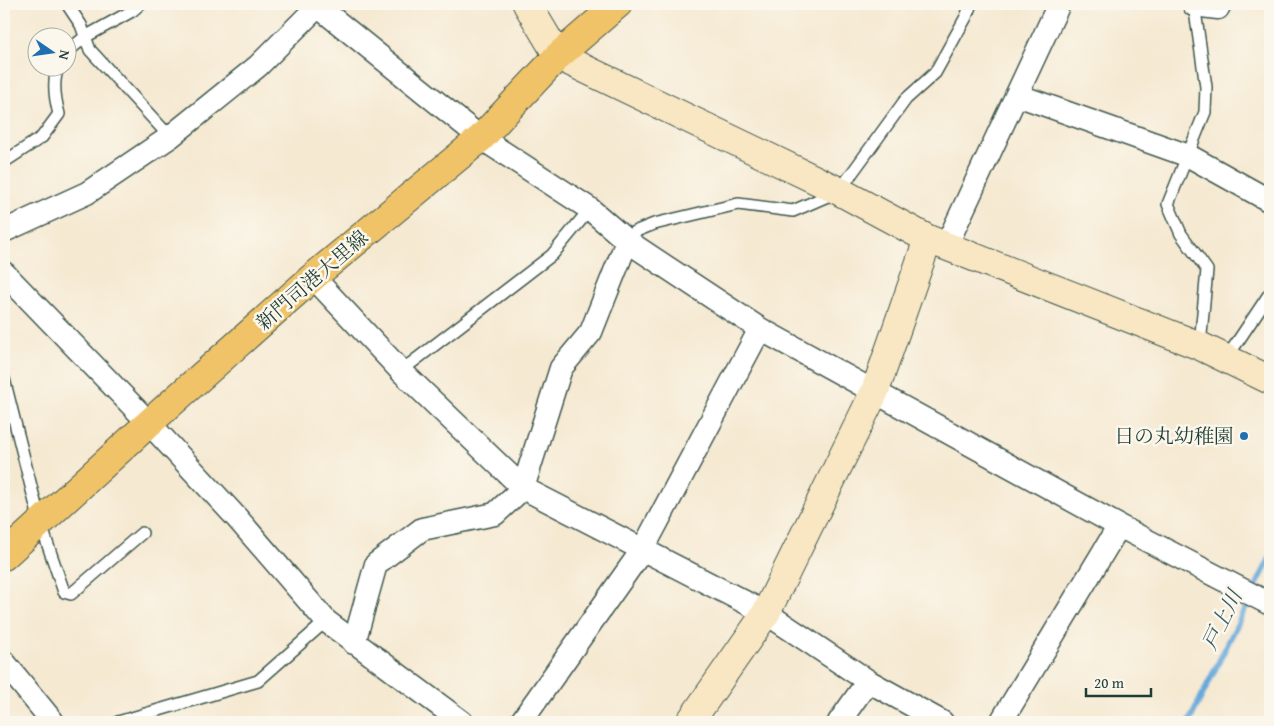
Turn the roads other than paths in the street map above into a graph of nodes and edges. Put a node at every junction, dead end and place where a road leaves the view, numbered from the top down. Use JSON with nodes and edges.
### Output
{"nodes":[{"id":1,"x":67,"y":4,"type":"edge"},
{"id":2,"x":140,"y":4,"type":"edge"},
{"id":3,"x":527,"y":4,"type":"edge"},
{"id":4,"x":618,"y":4,"type":"edge"},
{"id":5,"x":971,"y":4,"type":"edge"},
{"id":6,"x":1059,"y":4,"type":"edge"},
{"id":7,"x":1194,"y":4,"type":"edge"},
{"id":8,"x":1220,"y":4,"type":"edge"},
{"id":9,"x":318,"y":5,"type":"edge"},
{"id":10,"x":85,"y":37,"type":"junction"},
{"id":11,"x":78,"y":42,"type":"edge"},
{"id":12,"x":558,"y":56,"type":"junction"},
{"id":13,"x":55,"y":78,"type":"edge"},
{"id":14,"x":1017,"y":96,"type":"junction"},
{"id":15,"x":170,"y":137,"type":"junction"},
{"id":16,"x":481,"y":138,"type":"junction"},
{"id":17,"x":1189,"y":156,"type":"junction"},
{"id":18,"x":4,"y":162,"type":"edge"},
{"id":19,"x":839,"y":191,"type":"junction"},
{"id":20,"x":1270,"y":202,"type":"edge"},
{"id":21,"x":590,"y":209,"type":"junction"},
{"id":22,"x":4,"y":231,"type":"edge"},
{"id":23,"x":627,"y":241,"type":"junction"},
{"id":24,"x":937,"y":242,"type":"junction"},
{"id":25,"x":4,"y":273,"type":"edge"},
{"id":26,"x":313,"y":277,"type":"junction"},
{"id":27,"x":1270,"y":293,"type":"edge"},
{"id":28,"x":760,"y":329,"type":"junction"},
{"id":29,"x":1200,"y":346,"type":"junction"},
{"id":30,"x":1226,"y":359,"type":"junction"},
{"id":31,"x":401,"y":370,"type":"junction"},
{"id":32,"x":4,"y":379,"type":"edge"},
{"id":33,"x":1270,"y":380,"type":"edge"},
{"id":34,"x":875,"y":391,"type":"junction"},
{"id":35,"x":149,"y":423,"type":"junction"},
{"id":36,"x":523,"y":488,"type":"junction"},
{"id":37,"x":40,"y":522,"type":"junction"},
{"id":38,"x":1119,"y":526,"type":"junction"},
{"id":39,"x":142,"y":533,"type":"dead end"},
{"id":40,"x":643,"y":549,"type":"junction"},
{"id":41,"x":4,"y":556,"type":"edge"},
{"id":42,"x":1270,"y":604,"type":"edge"},
{"id":43,"x":766,"y":613,"type":"junction"},
{"id":44,"x":326,"y":621,"type":"junction"},
{"id":45,"x":354,"y":643,"type":"junction"},
{"id":46,"x":4,"y":662,"type":"edge"},
{"id":47,"x":868,"y":681,"type":"junction"},
{"id":48,"x":53,"y":722,"type":"edge"},
{"id":49,"x":118,"y":722,"type":"edge"},
{"id":50,"x":462,"y":722,"type":"edge"},
{"id":51,"x":521,"y":722,"type":"edge"},
{"id":52,"x":690,"y":722,"type":"edge"},
{"id":53,"x":839,"y":722,"type":"edge"},
{"id":54,"x":942,"y":722,"type":"edge"},
{"id":55,"x":1002,"y":722,"type":"edge"}],
"edges":[{"from":1,"to":10,"type":"lane"},
{"from":2,"to":10,"type":"lane"},
{"from":3,"to":12,"type":"street"},
{"from":4,"to":12,"type":"main road","name":"新門司港大里線"},
{"from":5,"to":19,"type":"lane"},
{"from":6,"to":14,"type":"street"},
{"from":7,"to":8,"type":"street"},
{"from":7,"to":17,"type":"lane"},
{"from":9,"to":15,"type":"street"},
{"from":9,"to":16,"type":"street"},
{"from":10,"to":11,"type":"lane"},
{"from":10,"to":15,"type":"lane"},
{"from":12,"to":16,"type":"main road","name":"新門司港大里線"},
{"from":12,"to":19,"type":"street"},
{"from":13,"to":18,"type":"lane"},
{"from":14,"to":17,"type":"street"},
{"from":14,"to":24,"type":"street"},
{"from":15,"to":22,"type":"street"},
{"from":16,"to":21,"type":"street"},
{"from":16,"to":26,"type":"main road","name":"新門司港大里線"},
{"from":17,"to":20,"type":"street"},
{"from":17,"to":29,"type":"lane"},
{"from":19,"to":23,"type":"lane"},
{"from":19,"to":24,"type":"street"},
{"from":21,"to":23,"type":"street"},
{"from":21,"to":31,"type":"lane"},
{"from":23,"to":28,"type":"street"},
{"from":23,"to":36,"type":"street"},
{"from":24,"to":29,"type":"street"},
{"from":24,"to":34,"type":"street"},
{"from":25,"to":35,"type":"street"},
{"from":26,"to":31,"type":"street"},
{"from":26,"to":35,"type":"main road","name":"新門司港大里線"},
{"from":27,"to":30,"type":"lane"},
{"from":28,"to":34,"type":"street"},
{"from":28,"to":40,"type":"street"},
{"from":29,"to":30,"type":"street"},
{"from":30,"to":33,"type":"street"},
{"from":31,"to":36,"type":"street"},
{"from":32,"to":37,"type":"lane"},
{"from":34,"to":38,"type":"street"},
{"from":34,"to":43,"type":"street"},
{"from":35,"to":37,"type":"main road","name":"新門司港大里線"},
{"from":35,"to":44,"type":"street"},
{"from":36,"to":40,"type":"street"},
{"from":36,"to":45,"type":"street"},
{"from":37,"to":39,"type":"lane"},
{"from":37,"to":41,"type":"main road","name":"新門司港大里線"},
{"from":38,"to":42,"type":"street"},
{"from":38,"to":55,"type":"street"},
{"from":40,"to":43,"type":"street"},
{"from":40,"to":51,"type":"street"},
{"from":43,"to":47,"type":"street"},
{"from":43,"to":52,"type":"street"},
{"from":44,"to":45,"type":"street"},
{"from":44,"to":49,"type":"lane"},
{"from":45,"to":50,"type":"street"},
{"from":46,"to":48,"type":"street"},
{"from":47,"to":53,"type":"street"},
{"from":47,"to":54,"type":"street"}]}
